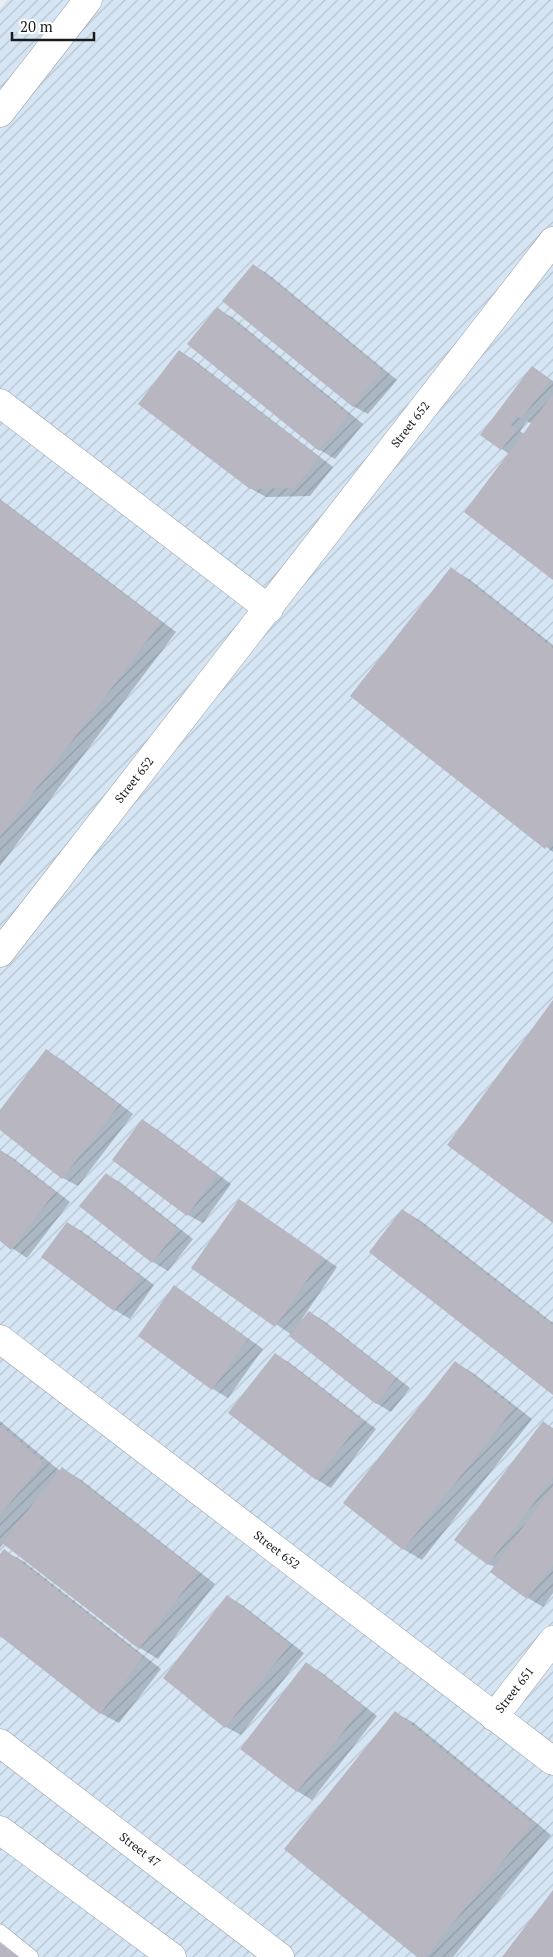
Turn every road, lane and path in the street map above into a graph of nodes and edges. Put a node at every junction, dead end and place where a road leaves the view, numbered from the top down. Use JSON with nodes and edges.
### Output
{"nodes":[{"id":1,"x":88,"y":0,"type":"edge"},
{"id":2,"x":0,"y":113,"type":"edge"},
{"id":3,"x":553,"y":241,"type":"edge"},
{"id":4,"x":0,"y":403,"type":"edge"},
{"id":5,"x":269,"y":609,"type":"junction"},
{"id":6,"x":0,"y":953,"type":"edge"},
{"id":7,"x":0,"y":1339,"type":"edge"},
{"id":8,"x":553,"y":1640,"type":"edge"},
{"id":9,"x":494,"y":1716,"type":"junction"},
{"id":10,"x":0,"y":1743,"type":"edge"},
{"id":11,"x":553,"y":1761,"type":"edge"},
{"id":12,"x":0,"y":1830,"type":"edge"},
{"id":13,"x":133,"y":1928,"type":"junction"},
{"id":14,"x":0,"y":1932,"type":"edge"},
{"id":15,"x":31,"y":1957,"type":"edge"},
{"id":16,"x":146,"y":1957,"type":"edge"},
{"id":17,"x":172,"y":1957,"type":"edge"},
{"id":18,"x":280,"y":1957,"type":"edge"}],
"edges":[{"from":1,"to":2,"type":"street"},
{"from":3,"to":5,"type":"street","name":"Street 652"},
{"from":4,"to":5,"type":"street"},
{"from":5,"to":6,"type":"street","name":"Street 652"},
{"from":7,"to":9,"type":"street","name":"Street 652"},
{"from":8,"to":9,"type":"street","name":"Street 651"},
{"from":9,"to":11,"type":"street","name":"Street 652"},
{"from":10,"to":18,"type":"street","name":"Street 47"},
{"from":12,"to":13,"type":"street"},
{"from":13,"to":16,"type":"street"},
{"from":13,"to":17,"type":"street"},
{"from":14,"to":15,"type":"lane"}]}
